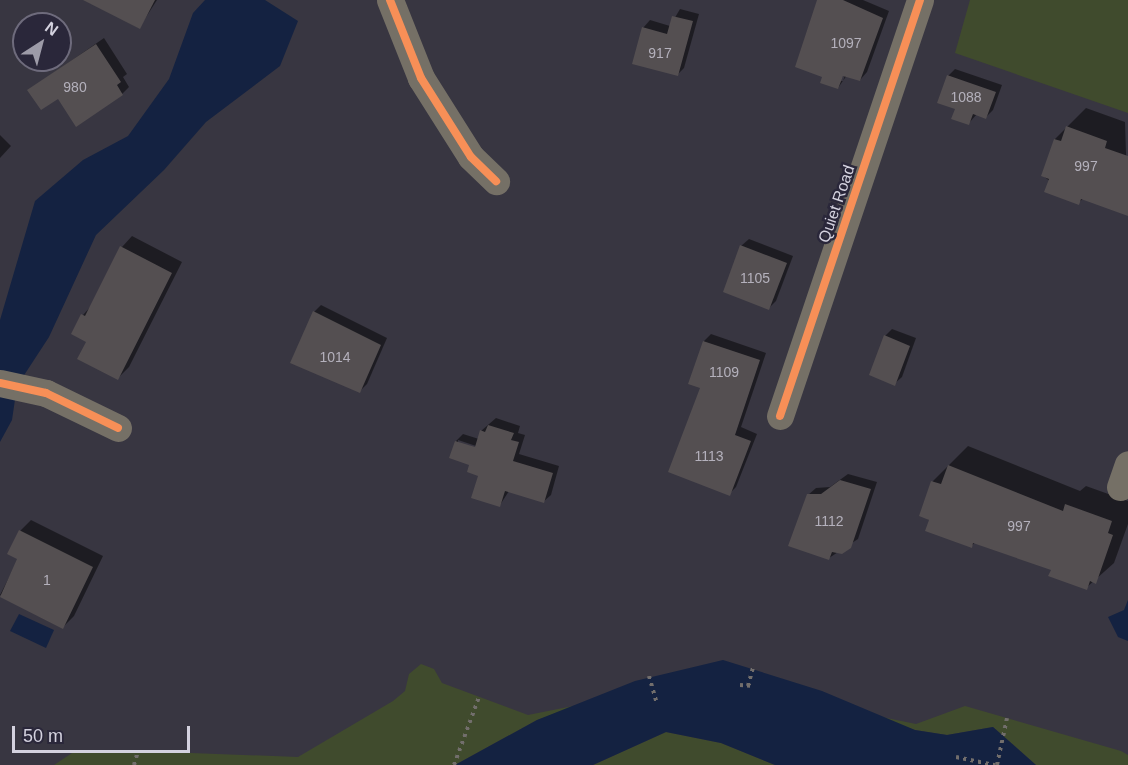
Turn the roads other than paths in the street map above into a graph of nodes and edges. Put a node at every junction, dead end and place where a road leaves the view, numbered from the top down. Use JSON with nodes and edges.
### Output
{"nodes":[{"id":1,"x":390,"y":0,"type":"edge"},
{"id":2,"x":920,"y":0,"type":"edge"},
{"id":3,"x":496,"y":181,"type":"dead end"},
{"id":4,"x":0,"y":383,"type":"edge"},
{"id":5,"x":780,"y":416,"type":"dead end"},
{"id":6,"x":118,"y":428,"type":"dead end"}],
"edges":[{"from":1,"to":3,"type":"street"},
{"from":2,"to":5,"type":"street","name":"Quiet Road"},
{"from":4,"to":6,"type":"street"}]}
